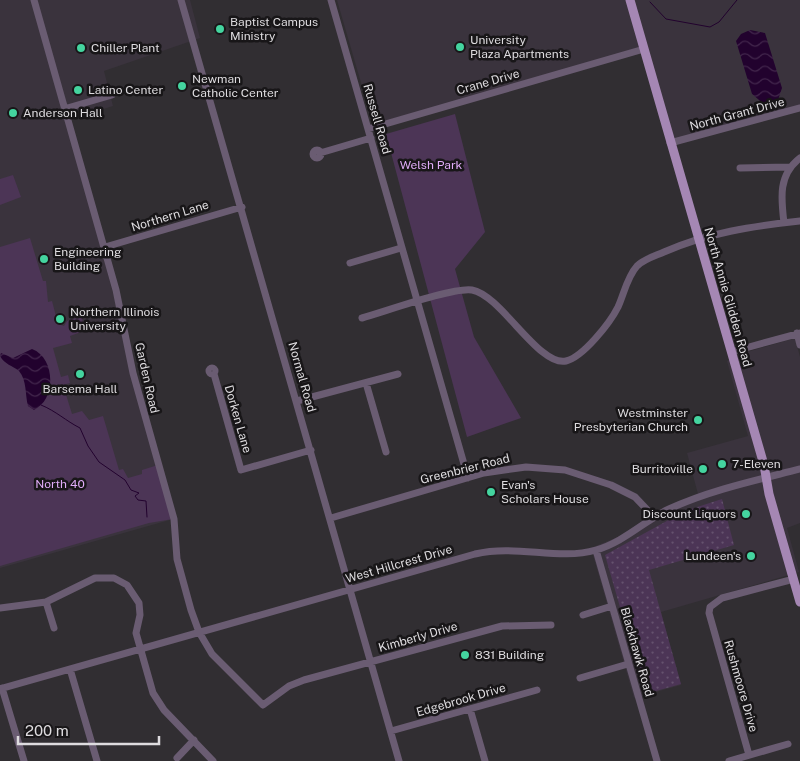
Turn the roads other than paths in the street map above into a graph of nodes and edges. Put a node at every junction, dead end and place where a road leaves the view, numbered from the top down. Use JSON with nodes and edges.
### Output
{"nodes":[{"id":1,"x":34,"y":0,"type":"edge"},
{"id":2,"x":181,"y":0,"type":"edge"},
{"id":3,"x":331,"y":0,"type":"edge"},
{"id":4,"x":630,"y":0,"type":"edge"},
{"id":5,"x":644,"y":49,"type":"junction"},
{"id":6,"x":112,"y":95,"type":"dead end"},
{"id":7,"x":800,"y":108,"type":"edge"},
{"id":8,"x":64,"y":109,"type":"junction"},
{"id":9,"x":368,"y":129,"type":"junction"},
{"id":10,"x":371,"y":138,"type":"junction"},
{"id":11,"x":675,"y":142,"type":"junction"},
{"id":12,"x":320,"y":153,"type":"dead end"},
{"id":13,"x":800,"y":158,"type":"edge"},
{"id":14,"x":790,"y":167,"type":"junction"},
{"id":15,"x":740,"y":168,"type":"dead end"},
{"id":16,"x":242,"y":207,"type":"junction"},
{"id":17,"x":800,"y":221,"type":"edge"},
{"id":18,"x":784,"y":223,"type":"junction"},
{"id":19,"x":698,"y":238,"type":"junction"},
{"id":20,"x":105,"y":247,"type":"junction"},
{"id":21,"x":401,"y":248,"type":"junction"},
{"id":22,"x":350,"y":262,"type":"dead end"},
{"id":23,"x":418,"y":302,"type":"junction"},
{"id":24,"x":362,"y":318,"type":"dead end"},
{"id":25,"x":798,"y":333,"type":"edge"},
{"id":26,"x":800,"y":345,"type":"edge"},
{"id":27,"x":730,"y":352,"type":"junction"},
{"id":28,"x":214,"y":374,"type":"dead end"},
{"id":29,"x":398,"y":374,"type":"dead end"},
{"id":30,"x":366,"y":382,"type":"junction"},
{"id":31,"x":297,"y":401,"type":"junction"},
{"id":32,"x":311,"y":450,"type":"junction"},
{"id":33,"x":386,"y":452,"type":"dead end"},
{"id":34,"x":800,"y":469,"type":"edge"},
{"id":35,"x":468,"y":478,"type":"junction"},
{"id":36,"x":766,"y":478,"type":"junction"},
{"id":37,"x":654,"y":517,"type":"junction"},
{"id":38,"x":330,"y":518,"type":"junction"},
{"id":39,"x":596,"y":550,"type":"junction"},
{"id":40,"x":794,"y":579,"type":"junction"},
{"id":41,"x":350,"y":589,"type":"junction"},
{"id":42,"x":46,"y":602,"type":"junction"},
{"id":43,"x":800,"y":602,"type":"edge"},
{"id":44,"x":612,"y":606,"type":"junction"},
{"id":45,"x":0,"y":608,"type":"edge"},
{"id":46,"x":583,"y":615,"type":"dead end"},
{"id":47,"x":551,"y":625,"type":"dead end"},
{"id":48,"x":54,"y":628,"type":"dead end"},
{"id":49,"x":199,"y":632,"type":"junction"},
{"id":50,"x":140,"y":649,"type":"junction"},
{"id":51,"x":371,"y":662,"type":"junction"},
{"id":52,"x":628,"y":664,"type":"junction"},
{"id":53,"x":70,"y":669,"type":"junction"},
{"id":54,"x":580,"y":678,"type":"dead end"},
{"id":55,"x":293,"y":684,"type":"joint"},
{"id":56,"x":1,"y":688,"type":"edge"},
{"id":57,"x":536,"y":690,"type":"dead end"},
{"id":58,"x":470,"y":709,"type":"junction"},
{"id":59,"x":391,"y":731,"type":"junction"},
{"id":60,"x":194,"y":740,"type":"junction"},
{"id":61,"x":788,"y":744,"type":"dead end"},
{"id":62,"x":749,"y":755,"type":"junction"},
{"id":63,"x":177,"y":758,"type":"dead end"},
{"id":64,"x":24,"y":761,"type":"edge"},
{"id":65,"x":97,"y":761,"type":"edge"},
{"id":66,"x":213,"y":761,"type":"edge"},
{"id":67,"x":400,"y":761,"type":"edge"},
{"id":68,"x":485,"y":761,"type":"edge"},
{"id":69,"x":656,"y":761,"type":"edge"},
{"id":70,"x":729,"y":761,"type":"edge"}],
"edges":[{"from":1,"to":8,"type":"street","name":"Garden Road"},
{"from":2,"to":16,"type":"street","name":"Normal Road"},
{"from":3,"to":9,"type":"street","name":"Russell Road"},
{"from":4,"to":5,"type":"main road","name":"North Annie Glidden Road"},
{"from":5,"to":9,"type":"street","name":"Crane Drive"},
{"from":5,"to":11,"type":"main road","name":"North Annie Glidden Road"},
{"from":6,"to":8,"type":"street"},
{"from":7,"to":11,"type":"street","name":"North Grant Drive"},
{"from":8,"to":20,"type":"street","name":"Garden Road"},
{"from":9,"to":10,"type":"street","name":"Russell Road"},
{"from":10,"to":12,"type":"street"},
{"from":10,"to":21,"type":"street","name":"Russell Road"},
{"from":11,"to":19,"type":"main road","name":"North Annie Glidden Road"},
{"from":13,"to":14,"type":"street"},
{"from":14,"to":15,"type":"street"},
{"from":14,"to":18,"type":"street"},
{"from":16,"to":20,"type":"street","name":"Northern Lane"},
{"from":16,"to":31,"type":"street","name":"Normal Road"},
{"from":17,"to":18,"type":"street"},
{"from":18,"to":19,"type":"street"},
{"from":19,"to":23,"type":"street"},
{"from":19,"to":27,"type":"main road","name":"North Annie Glidden Road"},
{"from":20,"to":49,"type":"street","name":"Garden Road"},
{"from":21,"to":22,"type":"street"},
{"from":21,"to":23,"type":"street","name":"Russell Road"},
{"from":23,"to":24,"type":"street"},
{"from":23,"to":35,"type":"street","name":"Russell Road"},
{"from":25,"to":26,"type":"street"},
{"from":25,"to":27,"type":"street"},
{"from":27,"to":36,"type":"main road","name":"North Annie Glidden Road"},
{"from":28,"to":32,"type":"street","name":"Dorken Lane"},
{"from":29,"to":30,"type":"street"},
{"from":30,"to":31,"type":"street"},
{"from":30,"to":33,"type":"street"},
{"from":31,"to":32,"type":"street","name":"Normal Road"},
{"from":32,"to":38,"type":"street","name":"Normal Road"},
{"from":34,"to":36,"type":"street","name":"West Hillcrest Drive"},
{"from":35,"to":37,"type":"street","name":"Greenbrier Road"},
{"from":35,"to":38,"type":"street","name":"Greenbrier Road"},
{"from":36,"to":37,"type":"street","name":"West Hillcrest Drive"},
{"from":36,"to":40,"type":"main road","name":"North Annie Glidden Road"},
{"from":37,"to":39,"type":"street","name":"West Hillcrest Drive"},
{"from":38,"to":41,"type":"street","name":"Normal Road"},
{"from":39,"to":41,"type":"street","name":"West Hillcrest Drive"},
{"from":39,"to":44,"type":"street","name":"Blackhawk Road"},
{"from":40,"to":43,"type":"main road","name":"North Annie Glidden Road"},
{"from":40,"to":62,"type":"street","name":"Rushmoore Drive"},
{"from":41,"to":49,"type":"street","name":"West Hillcrest Drive"},
{"from":41,"to":51,"type":"street","name":"Normal Road"},
{"from":42,"to":45,"type":"street"},
{"from":42,"to":48,"type":"street"},
{"from":42,"to":50,"type":"street"},
{"from":44,"to":46,"type":"street"},
{"from":44,"to":52,"type":"street","name":"Blackhawk Road"},
{"from":47,"to":51,"type":"street","name":"Kimberly Drive"},
{"from":49,"to":50,"type":"street","name":"West Hillcrest Drive"},
{"from":49,"to":55,"type":"street","name":"Garden Road"},
{"from":50,"to":53,"type":"street","name":"West Hillcrest Drive"},
{"from":50,"to":60,"type":"street"},
{"from":51,"to":55,"type":"street","name":"Kimberly Drive"},
{"from":51,"to":59,"type":"street","name":"Normal Road"},
{"from":52,"to":54,"type":"street"},
{"from":52,"to":69,"type":"street","name":"Blackhawk Road"},
{"from":53,"to":56,"type":"street","name":"West Hillcrest Drive"},
{"from":53,"to":65,"type":"street"},
{"from":56,"to":64,"type":"street"},
{"from":57,"to":58,"type":"street","name":"Edgebrook Drive"},
{"from":58,"to":59,"type":"street","name":"Edgebrook Drive"},
{"from":58,"to":68,"type":"street"},
{"from":59,"to":67,"type":"street","name":"Normal Road"},
{"from":60,"to":63,"type":"street"},
{"from":60,"to":66,"type":"street"},
{"from":61,"to":62,"type":"street"},
{"from":62,"to":70,"type":"street"}]}
